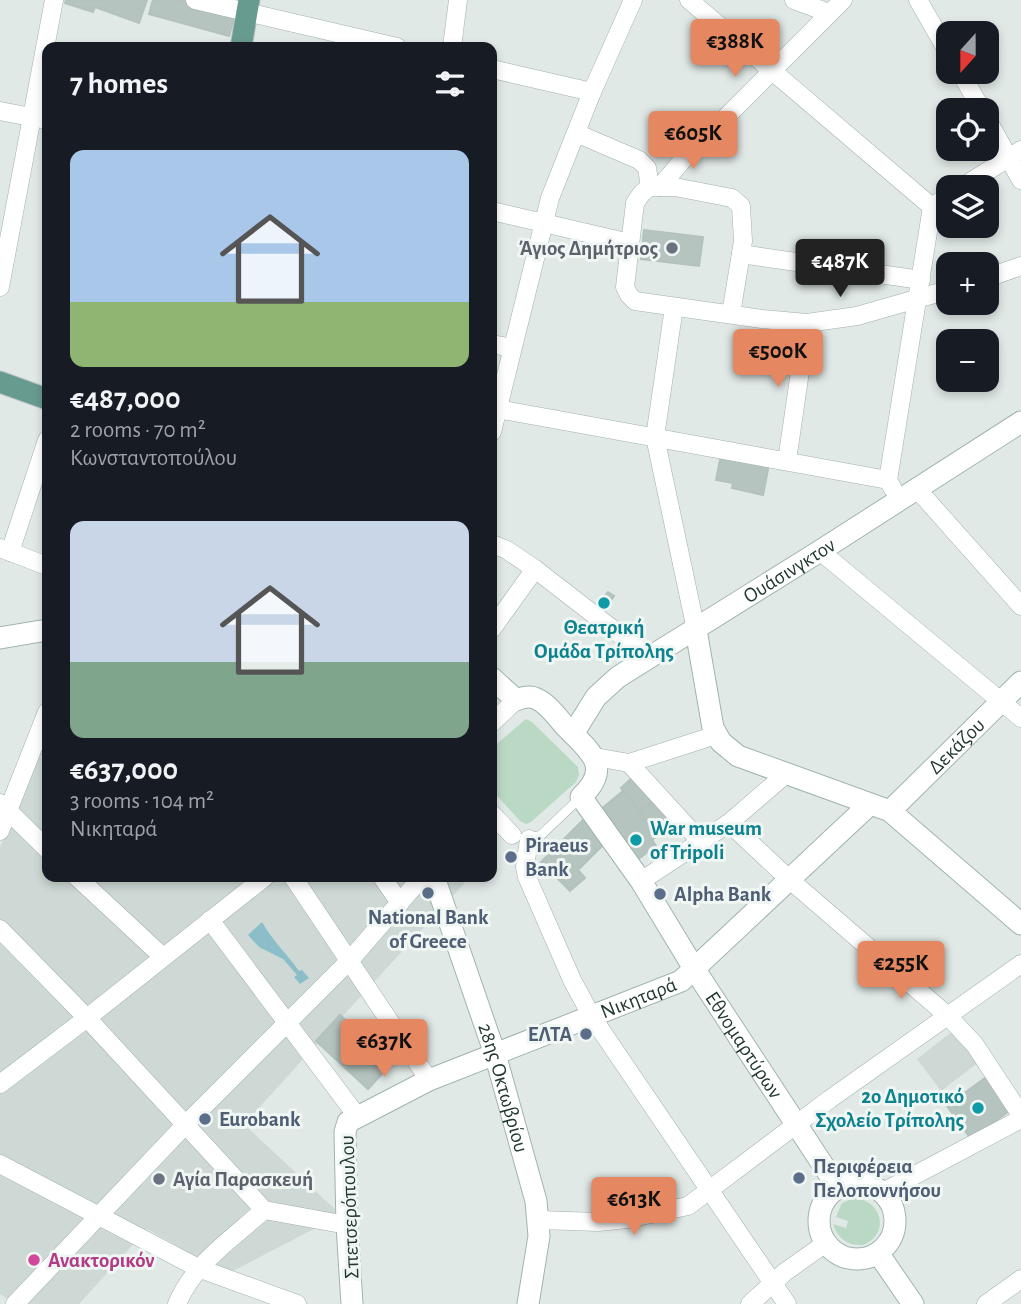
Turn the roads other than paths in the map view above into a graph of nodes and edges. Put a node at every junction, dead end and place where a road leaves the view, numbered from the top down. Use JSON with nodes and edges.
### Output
{"nodes":[{"id":1,"x":54,"y":0,"type":"edge"},
{"id":2,"x":195,"y":0,"type":"edge"},
{"id":3,"x":458,"y":0,"type":"edge"},
{"id":4,"x":633,"y":0,"type":"edge"},
{"id":5,"x":689,"y":0,"type":"edge"},
{"id":6,"x":794,"y":0,"type":"edge"},
{"id":7,"x":843,"y":0,"type":"edge"},
{"id":8,"x":918,"y":0,"type":"edge"},
{"id":9,"x":247,"y":6,"type":"edge"},
{"id":10,"x":829,"y":13,"type":"junction"},
{"id":11,"x":936,"y":31,"type":"edge"},
{"id":12,"x":49,"y":42,"type":"edge"},
{"id":13,"x":242,"y":42,"type":"edge"},
{"id":14,"x":379,"y":42,"type":"edge"},
{"id":15,"x":453,"y":42,"type":"edge"},
{"id":16,"x":497,"y":70,"type":"edge"},
{"id":17,"x":770,"y":71,"type":"junction"},
{"id":18,"x":592,"y":92,"type":"junction"},
{"id":19,"x":42,"y":95,"type":"edge"},
{"id":20,"x":0,"y":111,"type":"edge"},
{"id":21,"x":39,"y":119,"type":"edge"},
{"id":22,"x":576,"y":134,"type":"junction"},
{"id":23,"x":999,"y":134,"type":"edge"},
{"id":24,"x":1015,"y":153,"type":"edge"},
{"id":25,"x":981,"y":175,"type":"edge"},
{"id":26,"x":1021,"y":180,"type":"edge"},
{"id":27,"x":655,"y":187,"type":"junction"},
{"id":28,"x":936,"y":204,"type":"edge"},
{"id":29,"x":932,"y":207,"type":"junction"},
{"id":30,"x":497,"y":212,"type":"edge"},
{"id":31,"x":544,"y":223,"type":"junction"},
{"id":32,"x":630,"y":243,"type":"junction"},
{"id":33,"x":741,"y":254,"type":"junction"},
{"id":34,"x":1021,"y":266,"type":"edge"},
{"id":35,"x":999,"y":274,"type":"edge"},
{"id":36,"x":921,"y":280,"type":"junction"},
{"id":37,"x":0,"y":287,"type":"edge"},
{"id":38,"x":936,"y":294,"type":"edge"},
{"id":39,"x":918,"y":301,"type":"junction"},
{"id":40,"x":674,"y":307,"type":"junction"},
{"id":41,"x":731,"y":314,"type":"junction"},
{"id":42,"x":807,"y":323,"type":"junction"},
{"id":43,"x":497,"y":345,"type":"edge"},
{"id":44,"x":511,"y":348,"type":"junction"},
{"id":45,"x":0,"y":382,"type":"edge"},
{"id":46,"x":42,"y":397,"type":"edge"},
{"id":47,"x":497,"y":400,"type":"edge"},
{"id":48,"x":497,"y":408,"type":"edge"},
{"id":49,"x":1021,"y":422,"type":"edge"},
{"id":50,"x":655,"y":437,"type":"junction"},
{"id":51,"x":42,"y":453,"type":"edge"},
{"id":52,"x":787,"y":461,"type":"junction"},
{"id":53,"x":888,"y":480,"type":"junction"},
{"id":54,"x":908,"y":495,"type":"junction"},
{"id":55,"x":497,"y":546,"type":"edge"},
{"id":56,"x":5,"y":550,"type":"edge"},
{"id":57,"x":820,"y":551,"type":"junction"},
{"id":58,"x":42,"y":564,"type":"edge"},
{"id":59,"x":535,"y":569,"type":"junction"},
{"id":60,"x":1021,"y":607,"type":"edge"},
{"id":61,"x":497,"y":622,"type":"edge"},
{"id":62,"x":695,"y":630,"type":"junction"},
{"id":63,"x":42,"y":631,"type":"edge"},
{"id":64,"x":0,"y":638,"type":"edge"},
{"id":65,"x":650,"y":658,"type":"junction"},
{"id":66,"x":1021,"y":682,"type":"edge"},
{"id":67,"x":497,"y":683,"type":"edge"},
{"id":68,"x":516,"y":700,"type":"junction"},
{"id":69,"x":1001,"y":702,"type":"junction"},
{"id":70,"x":497,"y":718,"type":"edge"},
{"id":71,"x":1021,"y":718,"type":"edge"},
{"id":72,"x":42,"y":723,"type":"edge"},
{"id":73,"x":573,"y":734,"type":"junction"},
{"id":74,"x":716,"y":736,"type":"junction"},
{"id":75,"x":595,"y":757,"type":"junction"},
{"id":76,"x":629,"y":763,"type":"junction"},
{"id":77,"x":786,"y":774,"type":"junction"},
{"id":78,"x":581,"y":797,"type":"junction"},
{"id":79,"x":4,"y":807,"type":"edge"},
{"id":80,"x":880,"y":807,"type":"junction"},
{"id":81,"x":497,"y":818,"type":"edge"},
{"id":82,"x":729,"y":823,"type":"junction"},
{"id":83,"x":0,"y":831,"type":"edge"},
{"id":84,"x":520,"y":837,"type":"junction"},
{"id":85,"x":702,"y":843,"type":"junction"},
{"id":86,"x":42,"y":844,"type":"edge"},
{"id":87,"x":790,"y":880,"type":"junction"},
{"id":88,"x":641,"y":881,"type":"junction"},
{"id":89,"x":82,"y":882,"type":"edge"},
{"id":90,"x":296,"y":882,"type":"edge"},
{"id":91,"x":385,"y":882,"type":"edge"},
{"id":92,"x":418,"y":882,"type":"edge"},
{"id":93,"x":436,"y":882,"type":"edge"},
{"id":94,"x":242,"y":884,"type":"edge"},
{"id":95,"x":400,"y":904,"type":"junction"},
{"id":96,"x":210,"y":920,"type":"junction"},
{"id":97,"x":1021,"y":924,"type":"edge"},
{"id":98,"x":0,"y":929,"type":"edge"},
{"id":99,"x":163,"y":957,"type":"junction"},
{"id":100,"x":350,"y":960,"type":"junction"},
{"id":101,"x":1021,"y":964,"type":"edge"},
{"id":102,"x":695,"y":970,"type":"junction"},
{"id":103,"x":948,"y":1016,"type":"junction"},
{"id":104,"x":592,"y":1017,"type":"junction"},
{"id":105,"x":87,"y":1018,"type":"junction"},
{"id":106,"x":289,"y":1024,"type":"junction"},
{"id":107,"x":495,"y":1054,"type":"junction"},
{"id":108,"x":429,"y":1080,"type":"junction"},
{"id":109,"x":0,"y":1084,"type":"edge"},
{"id":110,"x":357,"y":1116,"type":"junction"},
{"id":111,"x":1021,"y":1117,"type":"edge"},
{"id":112,"x":186,"y":1124,"type":"junction"},
{"id":113,"x":796,"y":1126,"type":"junction"},
{"id":114,"x":0,"y":1164,"type":"edge"},
{"id":115,"x":710,"y":1188,"type":"junction"},
{"id":116,"x":838,"y":1188,"type":"junction"},
{"id":117,"x":883,"y":1192,"type":"junction"},
{"id":118,"x":264,"y":1210,"type":"junction"},
{"id":119,"x":98,"y":1216,"type":"junction"},
{"id":120,"x":539,"y":1220,"type":"junction"},
{"id":121,"x":347,"y":1225,"type":"junction"},
{"id":122,"x":826,"y":1243,"type":"junction"},
{"id":123,"x":878,"y":1253,"type":"junction"},
{"id":124,"x":198,"y":1268,"type":"junction"},
{"id":125,"x":1021,"y":1279,"type":"edge"},
{"id":126,"x":772,"y":1283,"type":"junction"},
{"id":127,"x":275,"y":1301,"type":"edge"},
{"id":128,"x":15,"y":1304,"type":"edge"},
{"id":129,"x":177,"y":1304,"type":"edge"},
{"id":130,"x":297,"y":1304,"type":"edge"},
{"id":131,"x":352,"y":1304,"type":"edge"},
{"id":132,"x":528,"y":1304,"type":"edge"},
{"id":133,"x":750,"y":1304,"type":"edge"},
{"id":134,"x":787,"y":1304,"type":"edge"},
{"id":135,"x":914,"y":1304,"type":"edge"},
{"id":136,"x":986,"y":1304,"type":"edge"}],
"edges":[{"from":1,"to":12,"type":"street"},
{"from":2,"to":9,"type":"street"},
{"from":3,"to":15,"type":"street"},
{"from":4,"to":18,"type":"street"},
{"from":5,"to":17,"type":"street"},
{"from":6,"to":10,"type":"street"},
{"from":7,"to":10,"type":"street"},
{"from":8,"to":11,"type":"street"},
{"from":9,"to":13,"type":"main road"},
{"from":9,"to":14,"type":"street"},
{"from":10,"to":17,"type":"street"},
{"from":16,"to":18,"type":"street"},
{"from":17,"to":27,"type":"street"},
{"from":17,"to":29,"type":"street"},
{"from":18,"to":22,"type":"street"},
{"from":19,"to":21,"type":"street"},
{"from":20,"to":21,"type":"street"},
{"from":21,"to":37,"type":"street"},
{"from":22,"to":27,"type":"street"},
{"from":22,"to":31,"type":"street"},
{"from":23,"to":24,"type":"street"},
{"from":24,"to":25,"type":"street"},
{"from":24,"to":26,"type":"street"},
{"from":27,"to":32,"type":"street"},
{"from":27,"to":33,"type":"street"},
{"from":28,"to":29,"type":"street"},
{"from":29,"to":36,"type":"street"},
{"from":30,"to":31,"type":"street"},
{"from":31,"to":32,"type":"street"},
{"from":31,"to":44,"type":"street"},
{"from":32,"to":40,"type":"street"},
{"from":33,"to":36,"type":"street"},
{"from":33,"to":41,"type":"street"},
{"from":34,"to":35,"type":"street"},
{"from":36,"to":39,"type":"street"},
{"from":38,"to":39,"type":"street"},
{"from":39,"to":42,"type":"street"},
{"from":39,"to":53,"type":"street"},
{"from":40,"to":41,"type":"street"},
{"from":40,"to":50,"type":"street"},
{"from":41,"to":42,"type":"street"},
{"from":42,"to":52,"type":"street"},
{"from":43,"to":44,"type":"street"},
{"from":44,"to":47,"type":"street"},
{"from":45,"to":46,"type":"main road"},
{"from":48,"to":50,"type":"street"},
{"from":49,"to":54,"type":"main road","name":"Ουάσινγκτον"},
{"from":50,"to":52,"type":"street"},
{"from":50,"to":62,"type":"street"},
{"from":51,"to":56,"type":"street"},
{"from":52,"to":53,"type":"street"},
{"from":53,"to":54,"type":"street"},
{"from":54,"to":57,"type":"main road","name":"Ουάσινγκτον"},
{"from":54,"to":60,"type":"street"},
{"from":55,"to":59,"type":"street"},
{"from":56,"to":58,"type":"street"},
{"from":57,"to":62,"type":"main road","name":"Ουάσινγκτον"},
{"from":57,"to":69,"type":"street"},
{"from":59,"to":61,"type":"street"},
{"from":59,"to":65,"type":"street"},
{"from":62,"to":65,"type":"main road","name":"Ουάσινγκτον"},
{"from":62,"to":74,"type":"main road"},
{"from":63,"to":64,"type":"main road"},
{"from":65,"to":73,"type":"main road","name":"Ουάσινγκτον"},
{"from":66,"to":69,"type":"main road","name":"Δεκάζου"},
{"from":67,"to":68,"type":"main road"},
{"from":68,"to":70,"type":"street"},
{"from":68,"to":73,"type":"main road"},
{"from":69,"to":71,"type":"street"},
{"from":69,"to":80,"type":"main road","name":"Δεκάζου"},
{"from":72,"to":79,"type":"street"},
{"from":73,"to":75,"type":"main road"},
{"from":74,"to":76,"type":"street"},
{"from":74,"to":77,"type":"main road"},
{"from":75,"to":76,"type":"street"},
{"from":75,"to":78,"type":"main road"},
{"from":76,"to":85,"type":"street"},
{"from":77,"to":80,"type":"main road"},
{"from":77,"to":82,"type":"street"},
{"from":78,"to":84,"type":"lane"},
{"from":78,"to":88,"type":"main road","name":"Εθνομαρτύρων"},
{"from":79,"to":83,"type":"street"},
{"from":79,"to":86,"type":"street"},
{"from":80,"to":87,"type":"main road","name":"Νικηταρά"},
{"from":80,"to":97,"type":"main road"},
{"from":81,"to":84,"type":"street"},
{"from":82,"to":85,"type":"street"},
{"from":82,"to":87,"type":"street"},
{"from":84,"to":104,"type":"street"},
{"from":85,"to":88,"type":"street"},
{"from":87,"to":102,"type":"main road","name":"Νικηταρά"},
{"from":87,"to":103,"type":"street"},
{"from":88,"to":102,"type":"main road","name":"Εθνομαρτύρων"},
{"from":89,"to":99,"type":"street"},
{"from":90,"to":100,"type":"street"},
{"from":91,"to":95,"type":"street"},
{"from":92,"to":95,"type":"street"},
{"from":93,"to":107,"type":"main road","name":"28ης Οκτωβρίου"},
{"from":94,"to":96,"type":"street"},
{"from":95,"to":100,"type":"street"},
{"from":96,"to":99,"type":"street"},
{"from":96,"to":106,"type":"street"},
{"from":98,"to":105,"type":"street"},
{"from":99,"to":105,"type":"street"},
{"from":100,"to":106,"type":"street"},
{"from":100,"to":108,"type":"street"},
{"from":101,"to":103,"type":"street"},
{"from":102,"to":104,"type":"main road","name":"Νικηταρά"},
{"from":102,"to":113,"type":"main road","name":"Εθνομαρτύρων"},
{"from":103,"to":111,"type":"street"},
{"from":103,"to":113,"type":"street"},
{"from":104,"to":107,"type":"main road","name":"Νικηταρά"},
{"from":104,"to":115,"type":"street"},
{"from":105,"to":109,"type":"street"},
{"from":105,"to":112,"type":"street"},
{"from":106,"to":110,"type":"street"},
{"from":106,"to":112,"type":"street"},
{"from":107,"to":108,"type":"main road","name":"Νικηταρά"},
{"from":107,"to":120,"type":"main road","name":"28ης Οκτωβρίου"},
{"from":108,"to":110,"type":"main road","name":"Νικηταρά"},
{"from":110,"to":121,"type":"main road","name":"Σπετσερόπουλου"},
{"from":111,"to":117,"type":"street"},
{"from":112,"to":118,"type":"street"},
{"from":112,"to":119,"type":"street"},
{"from":113,"to":115,"type":"street"},
{"from":113,"to":116,"type":"main road","name":"Εθνομαρτύρων"},
{"from":114,"to":119,"type":"street"},
{"from":115,"to":120,"type":"street"},
{"from":115,"to":126,"type":"street"},
{"from":116,"to":117,"type":"main road"},
{"from":116,"to":122,"type":"main road"},
{"from":117,"to":123,"type":"main road"},
{"from":118,"to":121,"type":"street"},
{"from":118,"to":124,"type":"street"},
{"from":119,"to":124,"type":"street"},
{"from":119,"to":128,"type":"street"},
{"from":120,"to":132,"type":"main road","name":"28ης Οκτωβρίου"},
{"from":121,"to":131,"type":"main road","name":"Σπετσερόπουλου"},
{"from":122,"to":123,"type":"main road"},
{"from":122,"to":126,"type":"street"},
{"from":123,"to":135,"type":"main road"},
{"from":124,"to":127,"type":"street"},
{"from":124,"to":129,"type":"street"},
{"from":125,"to":136,"type":"street"},
{"from":126,"to":133,"type":"street"},
{"from":126,"to":134,"type":"street"},
{"from":127,"to":130,"type":"street"}]}
